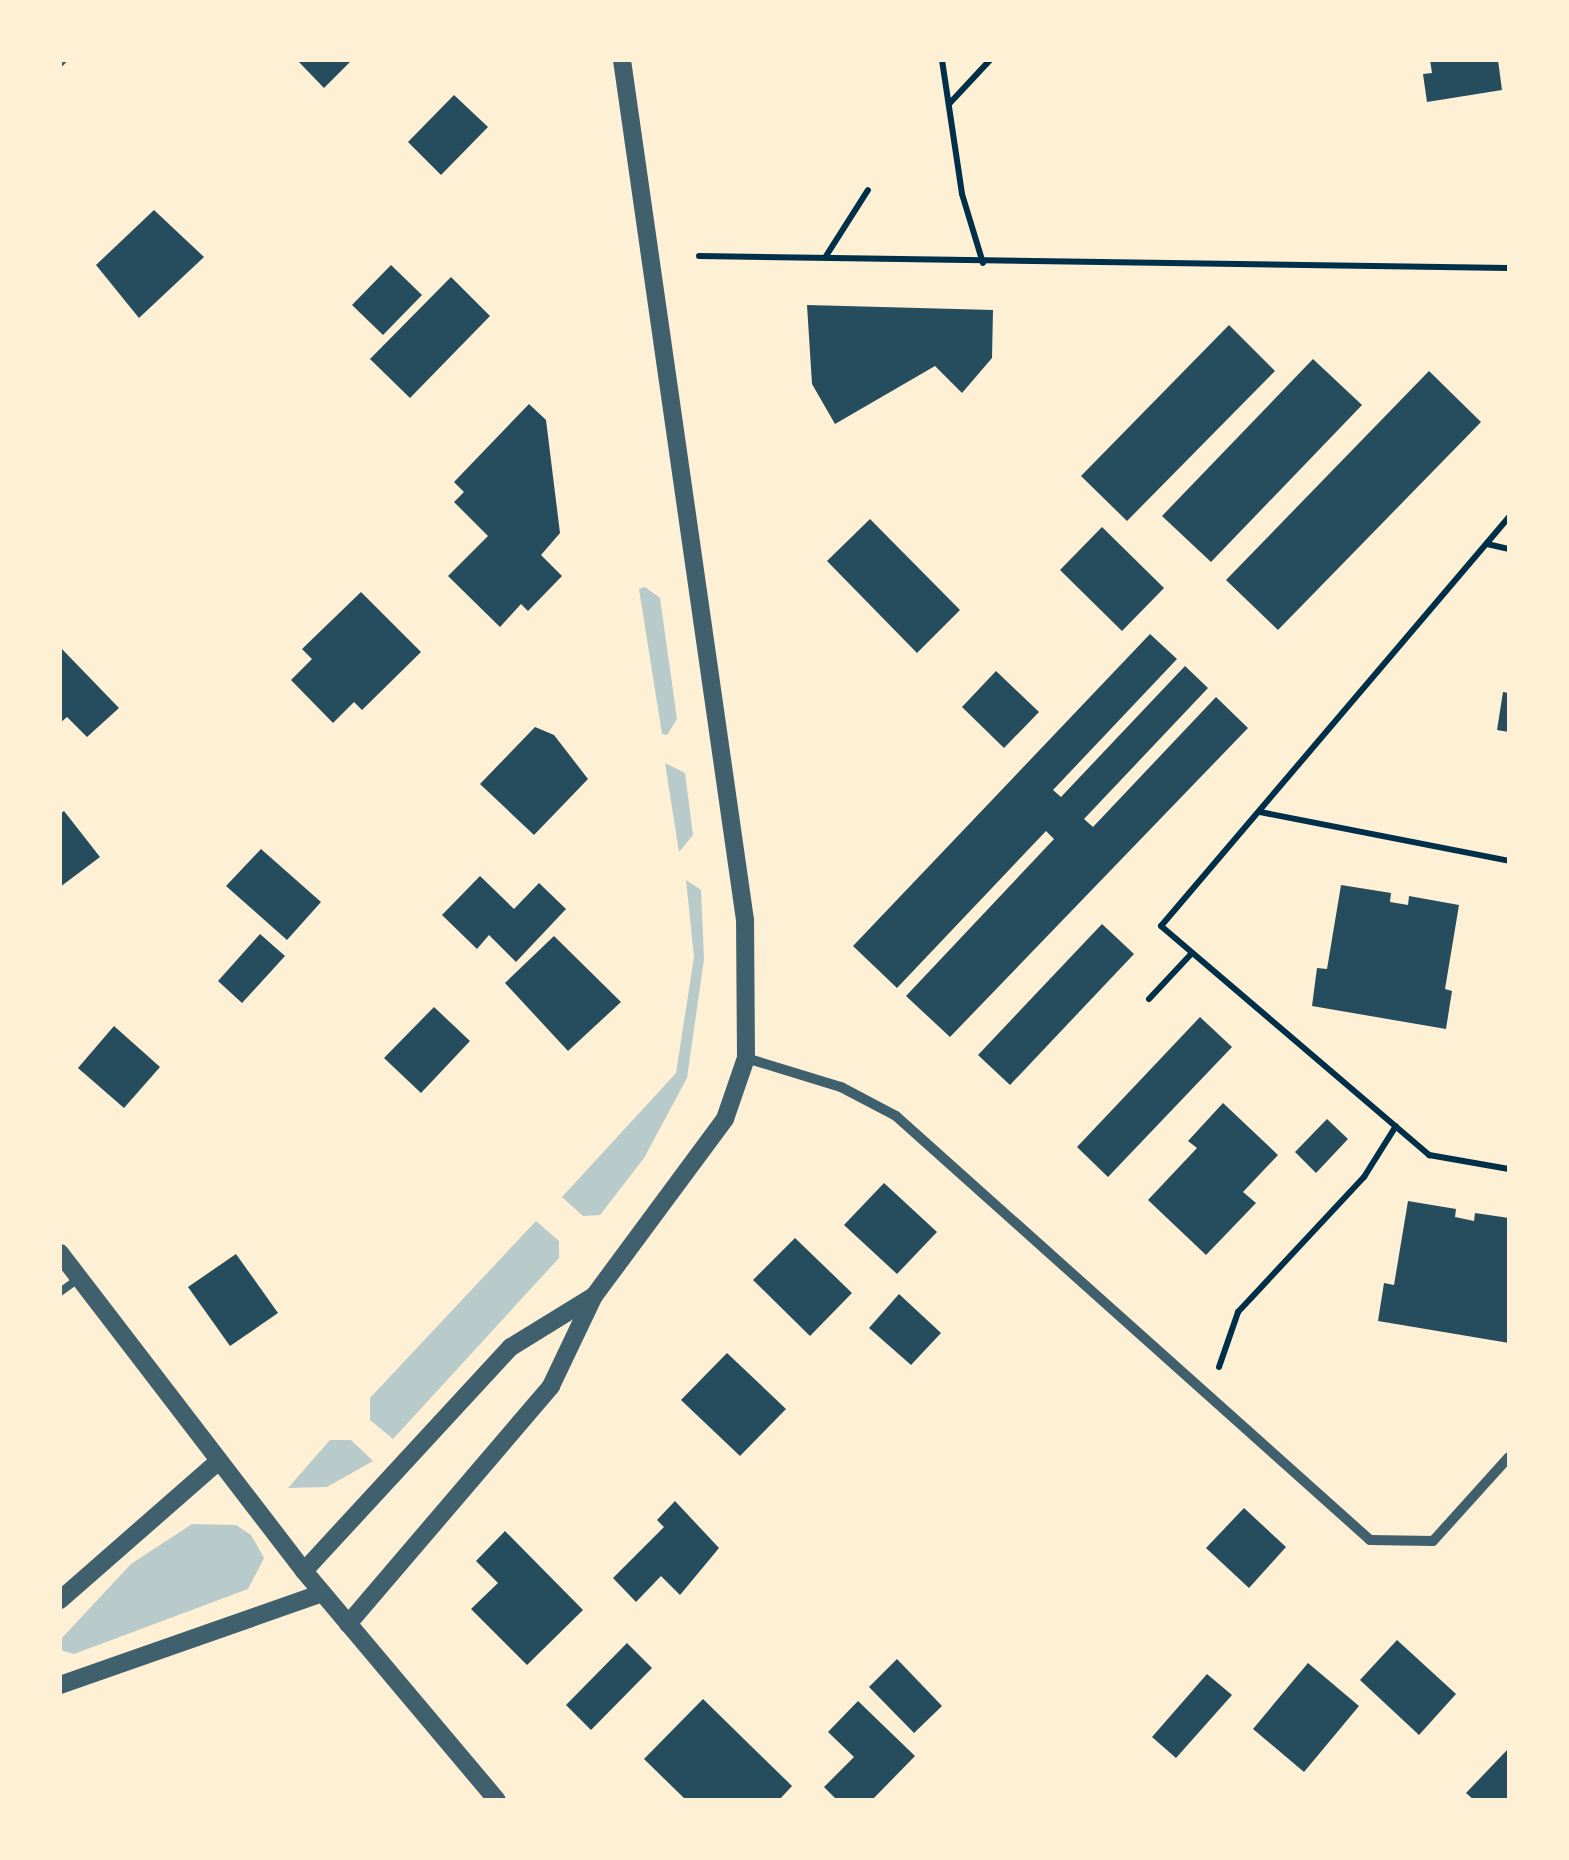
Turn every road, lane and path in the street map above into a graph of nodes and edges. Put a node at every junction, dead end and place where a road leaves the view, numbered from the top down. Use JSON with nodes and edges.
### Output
{"nodes":[{"id":1,"x":622,"y":60,"type":"edge"},
{"id":2,"x":942,"y":60,"type":"edge"},
{"id":3,"x":990,"y":60,"type":"edge"},
{"id":4,"x":949,"y":104,"type":"junction"},
{"id":5,"x":868,"y":190,"type":"dead end"},
{"id":6,"x":699,"y":256,"type":"dead end"},
{"id":7,"x":825,"y":258,"type":"junction"},
{"id":8,"x":983,"y":263,"type":"junction"},
{"id":9,"x":1509,"y":268,"type":"edge"},
{"id":10,"x":1509,"y":517,"type":"edge"},
{"id":11,"x":1486,"y":544,"type":"junction"},
{"id":12,"x":1509,"y":549,"type":"edge"},
{"id":13,"x":1258,"y":812,"type":"junction"},
{"id":14,"x":1509,"y":862,"type":"edge"},
{"id":15,"x":1192,"y":953,"type":"junction"},
{"id":16,"x":1149,"y":999,"type":"dead end"},
{"id":17,"x":746,"y":1058,"type":"junction"},
{"id":18,"x":1396,"y":1126,"type":"junction"},
{"id":19,"x":1509,"y":1169,"type":"edge"},
{"id":20,"x":60,"y":1253,"type":"edge"},
{"id":21,"x":79,"y":1278,"type":"junction"},
{"id":22,"x":60,"y":1292,"type":"edge"},
{"id":23,"x":594,"y":1296,"type":"junction"},
{"id":24,"x":1210,"y":1392,"type":"junction"},
{"id":25,"x":1509,"y":1457,"type":"edge"},
{"id":26,"x":218,"y":1461,"type":"junction"},
{"id":27,"x":304,"y":1571,"type":"junction"},
{"id":28,"x":322,"y":1594,"type":"junction"},
{"id":29,"x":60,"y":1600,"type":"edge"},
{"id":30,"x":348,"y":1624,"type":"junction"},
{"id":31,"x":60,"y":1686,"type":"edge"},
{"id":32,"x":497,"y":1800,"type":"edge"}],
"edges":[{"from":1,"to":17,"type":"street"},
{"from":2,"to":4,"type":"path"},
{"from":3,"to":4,"type":"path"},
{"from":4,"to":8,"type":"path"},
{"from":5,"to":7,"type":"path"},
{"from":6,"to":7,"type":"path"},
{"from":7,"to":8,"type":"path"},
{"from":8,"to":9,"type":"path"},
{"from":10,"to":11,"type":"path"},
{"from":11,"to":12,"type":"path"},
{"from":11,"to":13,"type":"path"},
{"from":13,"to":14,"type":"path"},
{"from":13,"to":15,"type":"path"},
{"from":15,"to":16,"type":"path"},
{"from":15,"to":18,"type":"path"},
{"from":17,"to":23,"type":"street"},
{"from":17,"to":24,"type":"street"},
{"from":18,"to":19,"type":"path"},
{"from":18,"to":24,"type":"path"},
{"from":20,"to":21,"type":"street"},
{"from":21,"to":22,"type":"lane"},
{"from":21,"to":26,"type":"street"},
{"from":23,"to":27,"type":"street"},
{"from":23,"to":30,"type":"street"},
{"from":24,"to":25,"type":"street"},
{"from":26,"to":27,"type":"street"},
{"from":26,"to":29,"type":"street"},
{"from":27,"to":28,"type":"street"},
{"from":28,"to":30,"type":"street"},
{"from":28,"to":31,"type":"street"},
{"from":30,"to":32,"type":"street"}]}
